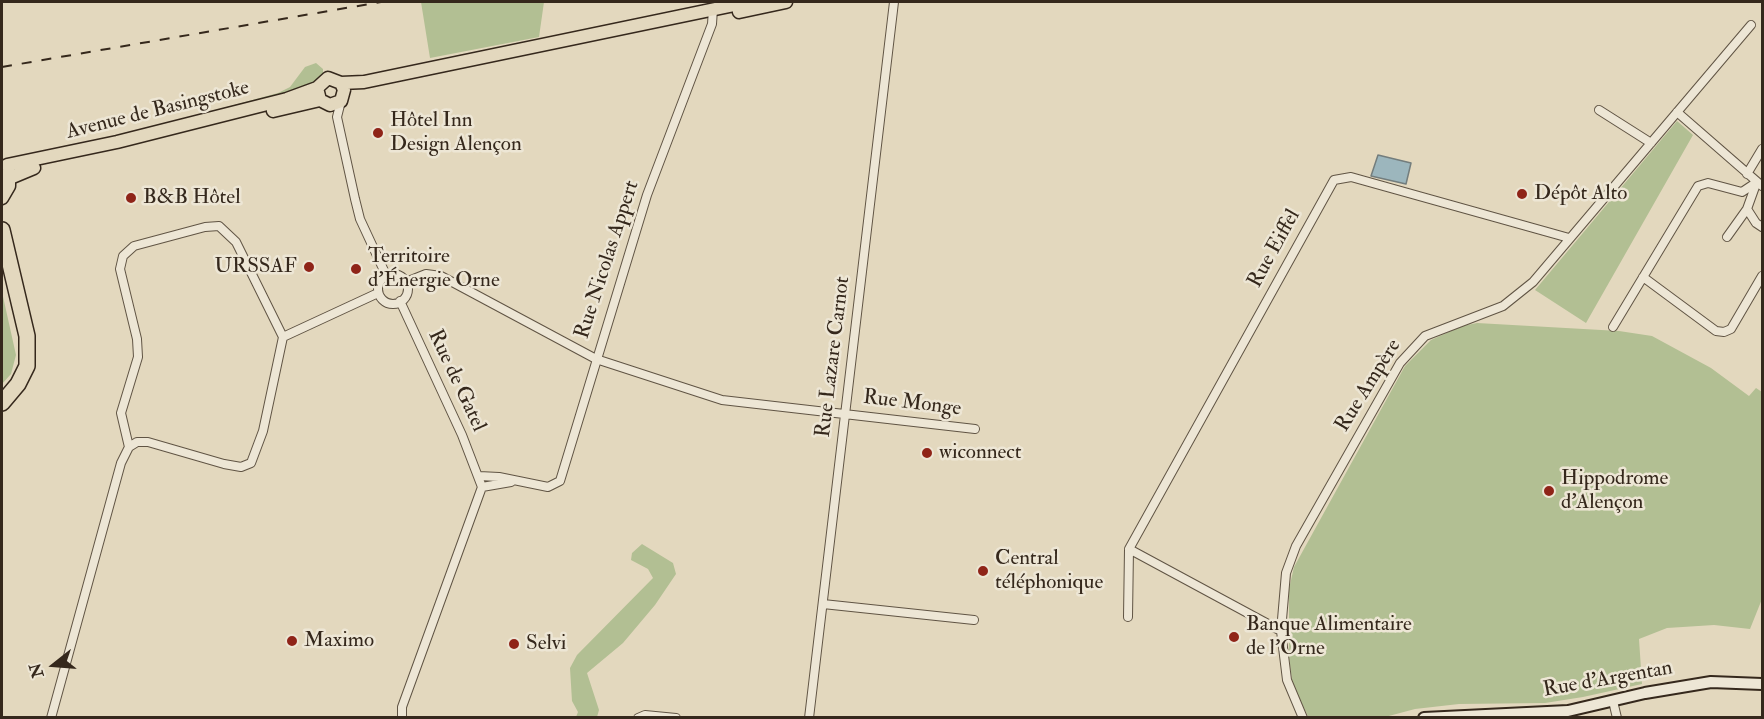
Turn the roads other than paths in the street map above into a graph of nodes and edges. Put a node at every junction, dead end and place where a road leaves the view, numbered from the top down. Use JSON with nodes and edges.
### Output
{"nodes":[{"id":1,"x":749,"y":2,"type":"edge"},
{"id":2,"x":786,"y":2,"type":"edge"},
{"id":3,"x":894,"y":2,"type":"edge"},
{"id":4,"x":714,"y":13,"type":"junction"},
{"id":5,"x":1751,"y":25,"type":"dead end"},
{"id":6,"x":342,"y":93,"type":"junction"},
{"id":7,"x":321,"y":98,"type":"junction"},
{"id":8,"x":1599,"y":110,"type":"dead end"},
{"id":9,"x":1677,"y":112,"type":"junction"},
{"id":10,"x":337,"y":117,"type":"junction"},
{"id":11,"x":1651,"y":143,"type":"junction"},
{"id":12,"x":1762,"y":149,"type":"edge"},
{"id":13,"x":4,"y":162,"type":"edge"},
{"id":14,"x":1747,"y":174,"type":"junction"},
{"id":15,"x":10,"y":178,"type":"junction"},
{"id":16,"x":1760,"y":184,"type":"edge"},
{"id":17,"x":2,"y":198,"type":"edge"},
{"id":18,"x":1747,"y":209,"type":"junction"},
{"id":19,"x":1762,"y":227,"type":"edge"},
{"id":20,"x":2,"y":230,"type":"edge"},
{"id":21,"x":1727,"y":237,"type":"dead end"},
{"id":22,"x":1569,"y":238,"type":"junction"},
{"id":23,"x":2,"y":254,"type":"edge"},
{"id":24,"x":386,"y":275,"type":"junction"},
{"id":25,"x":1762,"y":276,"type":"edge"},
{"id":26,"x":1643,"y":277,"type":"junction"},
{"id":27,"x":406,"y":282,"type":"junction"},
{"id":28,"x":378,"y":293,"type":"junction"},
{"id":29,"x":400,"y":301,"type":"junction"},
{"id":30,"x":1613,"y":327,"type":"dead end"},
{"id":31,"x":283,"y":338,"type":"junction"},
{"id":32,"x":596,"y":359,"type":"junction"},
{"id":33,"x":2,"y":393,"type":"edge"},
{"id":34,"x":2,"y":403,"type":"edge"},
{"id":35,"x":845,"y":414,"type":"junction"},
{"id":36,"x":975,"y":429,"type":"dead end"},
{"id":37,"x":129,"y":447,"type":"junction"},
{"id":38,"x":479,"y":476,"type":"junction"},
{"id":39,"x":516,"y":482,"type":"junction"},
{"id":40,"x":482,"y":487,"type":"junction"},
{"id":41,"x":1129,"y":549,"type":"junction"},
{"id":42,"x":823,"y":604,"type":"junction"},
{"id":43,"x":1128,"y":617,"type":"dead end"},
{"id":44,"x":974,"y":620,"type":"dead end"},
{"id":45,"x":1281,"y":631,"type":"junction"},
{"id":46,"x":1762,"y":684,"type":"edge"},
{"id":47,"x":1613,"y":701,"type":"junction"},
{"id":48,"x":51,"y":717,"type":"edge"},
{"id":49,"x":402,"y":717,"type":"edge"},
{"id":50,"x":638,"y":717,"type":"edge"},
{"id":51,"x":676,"y":717,"type":"edge"},
{"id":52,"x":809,"y":717,"type":"edge"},
{"id":53,"x":1302,"y":717,"type":"edge"},
{"id":54,"x":1424,"y":717,"type":"edge"},
{"id":55,"x":1617,"y":717,"type":"edge"}],
"edges":[{"from":1,"to":4,"type":"main road"},
{"from":2,"to":4,"type":"main road"},
{"from":3,"to":35,"type":"street","name":"Rue Lazare Carnot"},
{"from":4,"to":6,"type":"main road"},
{"from":4,"to":32,"type":"street","name":"Rue Nicolas Appert"},
{"from":5,"to":9,"type":"street","name":"Rue Ampère"},
{"from":6,"to":7,"type":"main road"},
{"from":6,"to":7,"type":"main road"},
{"from":6,"to":10,"type":"street"},
{"from":7,"to":10,"type":"street"},
{"from":7,"to":13,"type":"main road","name":"Avenue de Basingstoke"},
{"from":7,"to":15,"type":"main road","name":"Avenue de Basingstoke"},
{"from":8,"to":11,"type":"street"},
{"from":9,"to":11,"type":"street","name":"Rue Ampère"},
{"from":9,"to":14,"type":"street"},
{"from":10,"to":24,"type":"street"},
{"from":11,"to":22,"type":"street","name":"Rue Ampère"},
{"from":12,"to":14,"type":"street"},
{"from":13,"to":15,"type":"main road"},
{"from":14,"to":16,"type":"street"},
{"from":15,"to":17,"type":"main road"},
{"from":16,"to":18,"type":"street"},
{"from":16,"to":26,"type":"street"},
{"from":18,"to":19,"type":"street"},
{"from":18,"to":21,"type":"street"},
{"from":20,"to":34,"type":"highway"},
{"from":22,"to":41,"type":"street","name":"Rue Eiffel"},
{"from":22,"to":45,"type":"street","name":"Rue Ampère"},
{"from":23,"to":33,"type":"highway"},
{"from":24,"to":27,"type":"street"},
{"from":24,"to":28,"type":"street"},
{"from":25,"to":26,"type":"street"},
{"from":26,"to":30,"type":"street"},
{"from":27,"to":29,"type":"street"},
{"from":27,"to":32,"type":"street","name":"Rue Monge"},
{"from":28,"to":29,"type":"street"},
{"from":28,"to":31,"type":"street"},
{"from":29,"to":38,"type":"street","name":"Rue de Gatel"},
{"from":31,"to":37,"type":"street"},
{"from":31,"to":37,"type":"street"},
{"from":32,"to":35,"type":"street","name":"Rue Monge"},
{"from":32,"to":39,"type":"street","name":"Rue Nicolas Appert"},
{"from":35,"to":36,"type":"street","name":"Rue Monge"},
{"from":35,"to":42,"type":"street","name":"Rue Lazare Carnot"},
{"from":37,"to":48,"type":"street"},
{"from":38,"to":39,"type":"street","name":"Rue Nicolas Appert"},
{"from":38,"to":40,"type":"street"},
{"from":39,"to":40,"type":"street","name":"Rue Nicolas Appert"},
{"from":40,"to":49,"type":"street"},
{"from":41,"to":43,"type":"street"},
{"from":41,"to":45,"type":"street"},
{"from":42,"to":44,"type":"street"},
{"from":42,"to":52,"type":"street","name":"Rue Lazare Carnot"},
{"from":45,"to":53,"type":"street","name":"Rue Ampère"},
{"from":46,"to":47,"type":"main road","name":"Rue d'Argentan"},
{"from":47,"to":54,"type":"main road","name":"Rue d'Argentan"},
{"from":47,"to":55,"type":"street"},
{"from":50,"to":51,"type":"street"}]}
